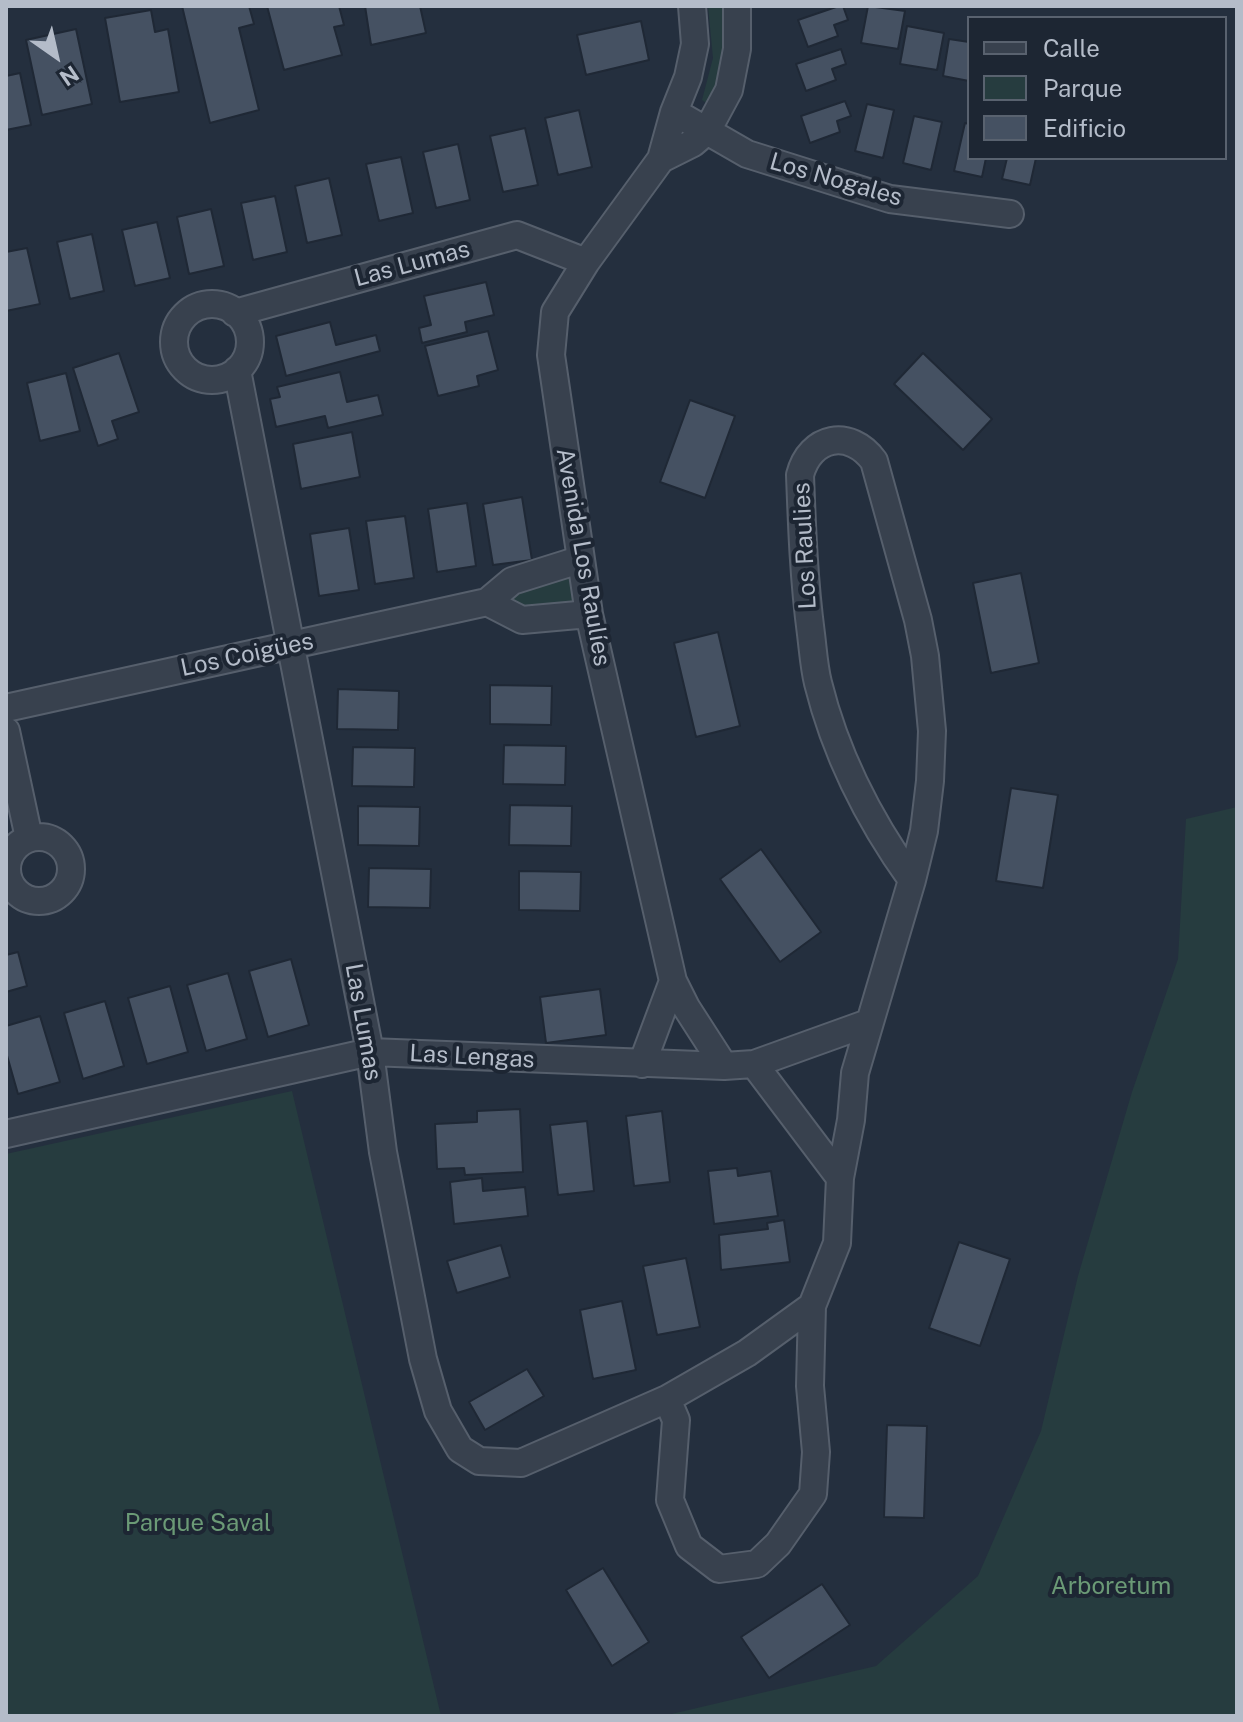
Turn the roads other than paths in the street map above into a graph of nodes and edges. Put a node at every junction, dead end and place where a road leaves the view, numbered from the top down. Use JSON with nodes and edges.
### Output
{"nodes":[{"id":1,"x":692,"y":6,"type":"edge"},
{"id":2,"x":737,"y":6,"type":"edge"},
{"id":3,"x":674,"y":112,"type":"junction"},
{"id":4,"x":707,"y":131,"type":"junction"},
{"id":5,"x":661,"y":159,"type":"junction"},
{"id":6,"x":1010,"y":214,"type":"dead end"},
{"id":7,"x":586,"y":262,"type":"junction"},
{"id":8,"x":235,"y":313,"type":"junction"},
{"id":9,"x":237,"y":370,"type":"junction"},
{"id":10,"x":579,"y":560,"type":"junction"},
{"id":11,"x":487,"y":602,"type":"junction"},
{"id":12,"x":589,"y":614,"type":"junction"},
{"id":13,"x":291,"y":645,"type":"junction"},
{"id":14,"x":6,"y":708,"type":"edge"},
{"id":15,"x":6,"y":731,"type":"edge"},
{"id":16,"x":29,"y":838,"type":"dead end"},
{"id":17,"x":912,"y":880,"type":"junction"},
{"id":18,"x":673,"y":981,"type":"junction"},
{"id":19,"x":868,"y":1023,"type":"junction"},
{"id":20,"x":370,"y":1052,"type":"junction"},
{"id":21,"x":642,"y":1064,"type":"junction"},
{"id":22,"x":754,"y":1064,"type":"junction"},
{"id":23,"x":724,"y":1066,"type":"junction"},
{"id":24,"x":6,"y":1134,"type":"edge"},
{"id":25,"x":840,"y":1178,"type":"junction"},
{"id":26,"x":812,"y":1306,"type":"junction"},
{"id":27,"x":667,"y":1399,"type":"junction"}],
"edges":[{"from":1,"to":3,"type":"street","name":"Avenida Los Raulíes"},
{"from":2,"to":4,"type":"street","name":"Avenida Los Raulíes"},
{"from":3,"to":4,"type":"street","name":"Los Nogales"},
{"from":3,"to":5,"type":"street","name":"Avenida Los Raulíes"},
{"from":4,"to":5,"type":"street","name":"Avenida Los Raulíes"},
{"from":4,"to":6,"type":"street","name":"Los Nogales"},
{"from":5,"to":7,"type":"street","name":"Avenida Los Raulíes"},
{"from":7,"to":8,"type":"street","name":"Las Lumas"},
{"from":7,"to":10,"type":"street","name":"Avenida Los Raulíes"},
{"from":8,"to":9,"type":"street","name":"Las Lumas"},
{"from":8,"to":9,"type":"street","name":"Las Lumas"},
{"from":9,"to":13,"type":"street","name":"Las Lumas"},
{"from":10,"to":11,"type":"street","name":"Los Coigües"},
{"from":10,"to":12,"type":"street","name":"Avenida Los Raulíes"},
{"from":11,"to":12,"type":"street"},
{"from":11,"to":13,"type":"street","name":"Los Coigües"},
{"from":12,"to":18,"type":"street","name":"Avenida Los Raulíes"},
{"from":13,"to":14,"type":"street","name":"Los Coigües"},
{"from":13,"to":20,"type":"street","name":"Las Lumas"},
{"from":15,"to":16,"type":"street"},
{"from":17,"to":17,"type":"street","name":"Los Raulies"},
{"from":17,"to":19,"type":"street","name":"Los Raulies"},
{"from":18,"to":21,"type":"street"},
{"from":18,"to":23,"type":"street","name":"Avenida Los Raulíes"},
{"from":19,"to":22,"type":"street","name":"Las Lengas"},
{"from":19,"to":25,"type":"street"},
{"from":20,"to":21,"type":"street","name":"Las Lengas"},
{"from":20,"to":24,"type":"street","name":"Las Lengas"},
{"from":20,"to":27,"type":"street","name":"Las Lumas"},
{"from":21,"to":23,"type":"street","name":"Las Lengas"},
{"from":22,"to":23,"type":"street","name":"Las Lengas"},
{"from":22,"to":25,"type":"street"},
{"from":25,"to":26,"type":"street"},
{"from":26,"to":27,"type":"street","name":"Las Lumas"},
{"from":26,"to":27,"type":"street"}]}
